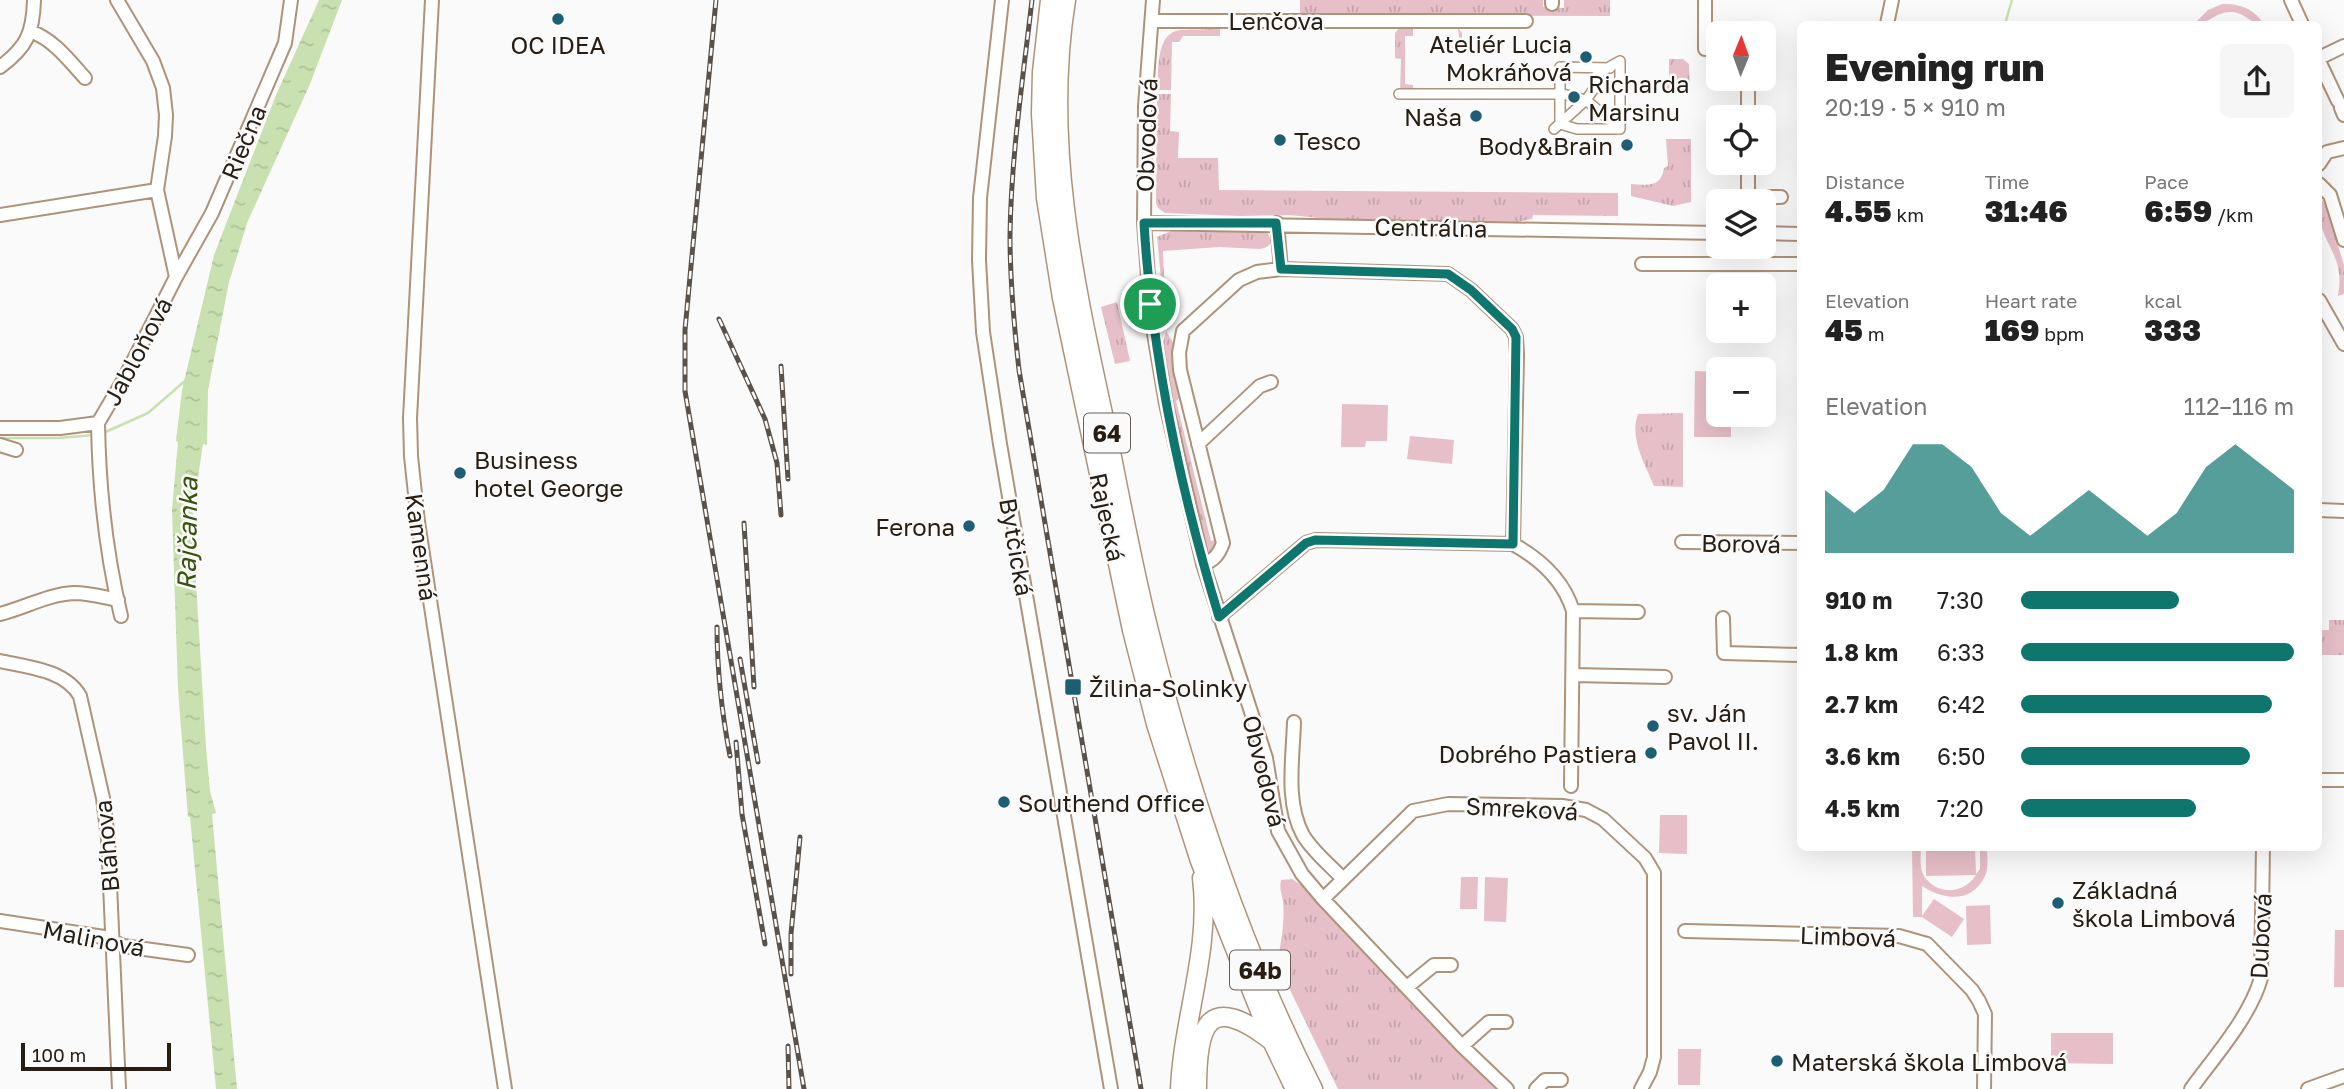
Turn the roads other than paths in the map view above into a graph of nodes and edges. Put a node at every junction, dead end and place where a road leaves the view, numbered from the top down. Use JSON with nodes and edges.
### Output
{"nodes":[{"id":1,"x":34,"y":0,"type":"edge"},
{"id":2,"x":117,"y":0,"type":"edge"},
{"id":3,"x":291,"y":0,"type":"edge"},
{"id":4,"x":432,"y":0,"type":"edge"},
{"id":5,"x":1002,"y":0,"type":"edge"},
{"id":6,"x":1050,"y":0,"type":"edge"},
{"id":7,"x":1066,"y":0,"type":"edge"},
{"id":8,"x":1153,"y":0,"type":"edge"},
{"id":9,"x":1705,"y":0,"type":"edge"},
{"id":10,"x":1892,"y":0,"type":"edge"},
{"id":11,"x":2291,"y":0,"type":"edge"},
{"id":12,"x":1152,"y":21,"type":"junction"},
{"id":13,"x":1525,"y":21,"type":"dead end"},
{"id":14,"x":1888,"y":21,"type":"edge"},
{"id":15,"x":2301,"y":21,"type":"edge"},
{"id":16,"x":30,"y":31,"type":"junction"},
{"id":17,"x":2344,"y":46,"type":"edge"},
{"id":18,"x":1706,"y":49,"type":"edge"},
{"id":19,"x":2322,"y":57,"type":"edge"},
{"id":20,"x":2322,"y":66,"type":"edge"},
{"id":21,"x":0,"y":67,"type":"edge"},
{"id":22,"x":1610,"y":68,"type":"junction"},
{"id":23,"x":85,"y":78,"type":"dead end"},
{"id":24,"x":1399,"y":94,"type":"dead end"},
{"id":25,"x":1560,"y":95,"type":"junction"},
{"id":26,"x":1586,"y":100,"type":"junction"},
{"id":27,"x":2341,"y":108,"type":"edge"},
{"id":28,"x":1557,"y":127,"type":"junction"},
{"id":29,"x":1617,"y":130,"type":"junction"},
{"id":30,"x":2344,"y":148,"type":"edge"},
{"id":31,"x":2322,"y":160,"type":"edge"},
{"id":32,"x":1748,"y":175,"type":"edge"},
{"id":33,"x":2322,"y":187,"type":"edge"},
{"id":34,"x":157,"y":190,"type":"junction"},
{"id":35,"x":1781,"y":197,"type":"dead end"},
{"id":36,"x":0,"y":215,"type":"edge"},
{"id":37,"x":2341,"y":219,"type":"edge"},
{"id":38,"x":1144,"y":223,"type":"junction"},
{"id":39,"x":1276,"y":223,"type":"junction"},
{"id":40,"x":1706,"y":233,"type":"edge"},
{"id":41,"x":1776,"y":233,"type":"edge"},
{"id":42,"x":1797,"y":234,"type":"edge"},
{"id":43,"x":2344,"y":240,"type":"edge"},
{"id":44,"x":1642,"y":264,"type":"dead end"},
{"id":45,"x":1797,"y":264,"type":"edge"},
{"id":46,"x":1281,"y":269,"type":"junction"},
{"id":47,"x":176,"y":277,"type":"junction"},
{"id":48,"x":2322,"y":305,"type":"edge"},
{"id":49,"x":2344,"y":344,"type":"edge"},
{"id":50,"x":1271,"y":382,"type":"dead end"},
{"id":51,"x":0,"y":428,"type":"edge"},
{"id":52,"x":98,"y":430,"type":"junction"},
{"id":53,"x":1198,"y":444,"type":"junction"},
{"id":54,"x":0,"y":445,"type":"edge"},
{"id":55,"x":16,"y":450,"type":"dead end"},
{"id":56,"x":2322,"y":510,"type":"edge"},
{"id":57,"x":2344,"y":511,"type":"edge"},
{"id":58,"x":1682,"y":542,"type":"dead end"},
{"id":59,"x":1797,"y":543,"type":"edge"},
{"id":60,"x":1513,"y":544,"type":"junction"},
{"id":61,"x":1203,"y":564,"type":"junction"},
{"id":62,"x":118,"y":600,"type":"junction"},
{"id":63,"x":1573,"y":611,"type":"junction"},
{"id":64,"x":1638,"y":612,"type":"dead end"},
{"id":65,"x":0,"y":614,"type":"edge"},
{"id":66,"x":121,"y":616,"type":"dead end"},
{"id":67,"x":1219,"y":617,"type":"junction"},
{"id":68,"x":1723,"y":618,"type":"dead end"},
{"id":69,"x":1797,"y":655,"type":"edge"},
{"id":70,"x":0,"y":661,"type":"edge"},
{"id":71,"x":1573,"y":675,"type":"junction"},
{"id":72,"x":1665,"y":677,"type":"dead end"},
{"id":73,"x":1294,"y":722,"type":"dead end"},
{"id":74,"x":2322,"y":780,"type":"edge"},
{"id":75,"x":2344,"y":780,"type":"edge"},
{"id":76,"x":1572,"y":786,"type":"dead end"},
{"id":77,"x":2263,"y":851,"type":"edge"},
{"id":78,"x":1208,"y":859,"type":"junction"},
{"id":79,"x":1343,"y":879,"type":"junction"},
{"id":80,"x":1323,"y":899,"type":"junction"},
{"id":81,"x":0,"y":921,"type":"edge"},
{"id":82,"x":1685,"y":931,"type":"dead end"},
{"id":83,"x":112,"y":941,"type":"junction"},
{"id":84,"x":188,"y":955,"type":"dead end"},
{"id":85,"x":1451,"y":965,"type":"dead end"},
{"id":86,"x":1407,"y":987,"type":"junction"},
{"id":87,"x":1506,"y":1022,"type":"dead end"},
{"id":88,"x":1272,"y":1041,"type":"junction"},
{"id":89,"x":1462,"y":1046,"type":"junction"},
{"id":90,"x":2344,"y":1076,"type":"edge"},
{"id":91,"x":1561,"y":1080,"type":"dead end"},
{"id":92,"x":1301,"y":1083,"type":"edge"},
{"id":93,"x":119,"y":1089,"type":"edge"},
{"id":94,"x":505,"y":1089,"type":"edge"},
{"id":95,"x":1111,"y":1089,"type":"edge"},
{"id":96,"x":1180,"y":1089,"type":"edge"},
{"id":97,"x":1197,"y":1089,"type":"edge"},
{"id":98,"x":1507,"y":1089,"type":"edge"},
{"id":99,"x":1536,"y":1089,"type":"edge"},
{"id":100,"x":1641,"y":1089,"type":"edge"},
{"id":101,"x":1984,"y":1089,"type":"edge"},
{"id":102,"x":2191,"y":1089,"type":"edge"},
{"id":103,"x":2308,"y":1089,"type":"edge"}],
"edges":[{"from":1,"to":16,"type":"street"},
{"from":2,"to":34,"type":"street","name":"Jabloňová"},
{"from":3,"to":47,"type":"street","name":"Riečna"},
{"from":4,"to":94,"type":"street","name":"Kamenná"},
{"from":5,"to":95,"type":"street","name":"Bytčická"},
{"from":6,"to":78,"type":"main road","name":"Rajecká","number":"64"},
{"from":7,"to":78,"type":"main road","name":"Rajecká","number":"64"},
{"from":8,"to":12,"type":"street","name":"Obvodová"},
{"from":9,"to":18,"type":"street"},
{"from":10,"to":14,"type":"street"},
{"from":11,"to":15,"type":"street"},
{"from":12,"to":13,"type":"street","name":"Lenčova"},
{"from":12,"to":38,"type":"street","name":"Obvodová"},
{"from":16,"to":21,"type":"street"},
{"from":16,"to":23,"type":"street"},
{"from":17,"to":19,"type":"street"},
{"from":20,"to":27,"type":"street"},
{"from":22,"to":25,"type":"street"},
{"from":22,"to":26,"type":"street"},
{"from":22,"to":29,"type":"street"},
{"from":24,"to":25,"type":"street"},
{"from":25,"to":26,"type":"street"},
{"from":25,"to":28,"type":"street"},
{"from":26,"to":28,"type":"street"},
{"from":26,"to":29,"type":"street"},
{"from":28,"to":29,"type":"street"},
{"from":30,"to":31,"type":"street"},
{"from":32,"to":35,"type":"street"},
{"from":33,"to":37,"type":"street"},
{"from":34,"to":36,"type":"street"},
{"from":34,"to":47,"type":"street","name":"Jabloňová"},
{"from":37,"to":43,"type":"street"},
{"from":38,"to":39,"type":"street","name":"Centrálna"},
{"from":38,"to":61,"type":"street","name":"Obvodová"},
{"from":39,"to":40,"type":"street","name":"Centrálna"},
{"from":39,"to":46,"type":"street"},
{"from":41,"to":42,"type":"street"},
{"from":44,"to":45,"type":"street"},
{"from":46,"to":53,"type":"street"},
{"from":46,"to":60,"type":"street"},
{"from":47,"to":52,"type":"street","name":"Jabloňová"},
{"from":48,"to":49,"type":"street"},
{"from":50,"to":53,"type":"street"},
{"from":51,"to":52,"type":"street"},
{"from":52,"to":62,"type":"street"},
{"from":53,"to":61,"type":"street"},
{"from":54,"to":55,"type":"street"},
{"from":56,"to":57,"type":"street"},
{"from":58,"to":59,"type":"street","name":"Borová"},
{"from":60,"to":63,"type":"street"},
{"from":60,"to":67,"type":"street"},
{"from":61,"to":67,"type":"street","name":"Obvodová"},
{"from":62,"to":65,"type":"street"},
{"from":62,"to":66,"type":"street"},
{"from":63,"to":64,"type":"street"},
{"from":63,"to":71,"type":"street"},
{"from":67,"to":80,"type":"street","name":"Obvodová"},
{"from":68,"to":69,"type":"street"},
{"from":70,"to":83,"type":"street","name":"Bláhova"},
{"from":71,"to":72,"type":"street"},
{"from":71,"to":76,"type":"street"},
{"from":73,"to":79,"type":"street"},
{"from":74,"to":75,"type":"street"},
{"from":77,"to":102,"type":"street","name":"Dubová"},
{"from":78,"to":88,"type":"main road","number":"64b"},
{"from":78,"to":92,"type":"main road","number":"64b"},
{"from":78,"to":96,"type":"main road"},
{"from":79,"to":80,"type":"street","name":"Smreková"},
{"from":79,"to":100,"type":"street","name":"Smreková"},
{"from":80,"to":86,"type":"street","name":"Obvodová"},
{"from":81,"to":83,"type":"street","name":"Malinová"},
{"from":82,"to":101,"type":"street","name":"Limbová"},
{"from":83,"to":84,"type":"street","name":"Malinová"},
{"from":83,"to":93,"type":"street","name":"Bláhova"},
{"from":85,"to":86,"type":"street"},
{"from":86,"to":89,"type":"street","name":"Obvodová"},
{"from":87,"to":89,"type":"street"},
{"from":88,"to":92,"type":"main road","number":"64b"},
{"from":88,"to":97,"type":"main road"},
{"from":89,"to":98,"type":"street","name":"Obvodová"},
{"from":90,"to":103,"type":"street"},
{"from":91,"to":99,"type":"street"}]}
